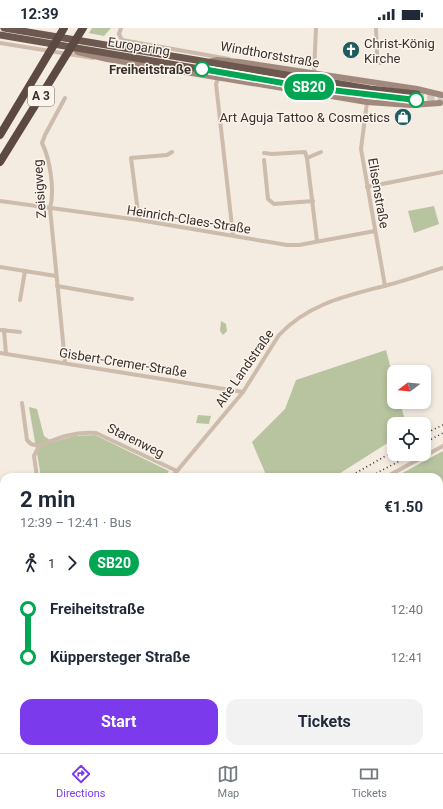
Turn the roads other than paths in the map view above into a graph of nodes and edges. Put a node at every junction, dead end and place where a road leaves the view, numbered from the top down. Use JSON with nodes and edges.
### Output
{"nodes":[{"id":1,"x":4,"y":28,"type":"edge"},
{"id":2,"x":64,"y":28,"type":"edge"},
{"id":3,"x":83,"y":28,"type":"edge"},
{"id":4,"x":121,"y":28,"type":"edge"},
{"id":5,"x":316,"y":28,"type":"edge"},
{"id":6,"x":376,"y":28,"type":"edge"},
{"id":7,"x":0,"y":35,"type":"edge"},
{"id":8,"x":0,"y":43,"type":"edge"},
{"id":9,"x":44,"y":43,"type":"junction"},
{"id":10,"x":78,"y":49,"type":"junction"},
{"id":11,"x":239,"y":62,"type":"junction"},
{"id":12,"x":208,"y":63,"type":"junction"},
{"id":13,"x":380,"y":63,"type":"dead end"},
{"id":14,"x":314,"y":73,"type":"junction"},
{"id":15,"x":218,"y":78,"type":"junction"},
{"id":16,"x":442,"y":95,"type":"edge"},
{"id":17,"x":65,"y":98,"type":"dead end"},
{"id":18,"x":368,"y":102,"type":"junction"},
{"id":19,"x":442,"y":105,"type":"edge"},
{"id":20,"x":0,"y":135,"type":"edge"},
{"id":21,"x":172,"y":152,"type":"dead end"},
{"id":22,"x":321,"y":152,"type":"dead end"},
{"id":23,"x":264,"y":153,"type":"dead end"},
{"id":24,"x":307,"y":155,"type":"junction"},
{"id":25,"x":264,"y":160,"type":"dead end"},
{"id":26,"x":0,"y":162,"type":"edge"},
{"id":27,"x":443,"y":172,"type":"edge"},
{"id":28,"x":367,"y":187,"type":"junction"},
{"id":29,"x":0,"y":201,"type":"edge"},
{"id":30,"x":312,"y":201,"type":"junction"},
{"id":31,"x":50,"y":208,"type":"junction"},
{"id":32,"x":139,"y":220,"type":"junction"},
{"id":33,"x":375,"y":231,"type":"junction"},
{"id":34,"x":233,"y":235,"type":"junction"},
{"id":35,"x":317,"y":241,"type":"junction"},
{"id":36,"x":0,"y":267,"type":"edge"},
{"id":37,"x":443,"y":268,"type":"edge"},
{"id":38,"x":25,"y":271,"type":"junction"},
{"id":39,"x":56,"y":276,"type":"junction"},
{"id":40,"x":57,"y":286,"type":"junction"},
{"id":41,"x":385,"y":286,"type":"junction"},
{"id":42,"x":132,"y":299,"type":"dead end"},
{"id":43,"x":20,"y":300,"type":"dead end"},
{"id":44,"x":2,"y":330,"type":"edge"},
{"id":45,"x":20,"y":332,"type":"dead end"},
{"id":46,"x":0,"y":353,"type":"edge"},
{"id":47,"x":6,"y":354,"type":"junction"},
{"id":48,"x":65,"y":362,"type":"junction"},
{"id":49,"x":244,"y":392,"type":"junction"},
{"id":50,"x":22,"y":403,"type":"dead end"},
{"id":51,"x":39,"y":446,"type":"junction"},
{"id":52,"x":443,"y":446,"type":"edge"},
{"id":53,"x":177,"y":471,"type":"joint"},
{"id":54,"x":36,"y":473,"type":"edge"},
{"id":55,"x":393,"y":473,"type":"edge"}],
"edges":[{"from":1,"to":9,"type":"highway","name":"Europaring"},
{"from":2,"to":20,"type":"highway","number":"A 3"},
{"from":3,"to":26,"type":"highway","number":"A 3"},
{"from":4,"to":11,"type":"street","name":"Windthorststraße"},
{"from":5,"to":14,"type":"street"},
{"from":6,"to":13,"type":"street"},
{"from":7,"to":9,"type":"highway","name":"Europaring"},
{"from":8,"to":9,"type":"street"},
{"from":9,"to":10,"type":"highway","name":"Europaring"},
{"from":9,"to":10,"type":"highway","name":"Europaring"},
{"from":10,"to":12,"type":"highway","name":"Europaring"},
{"from":10,"to":12,"type":"highway","name":"Europaring"},
{"from":10,"to":15,"type":"main road"},
{"from":11,"to":12,"type":"main road"},
{"from":11,"to":14,"type":"main road","name":"Windthorststraße"},
{"from":14,"to":16,"type":"main road","name":"Windthorststraße"},
{"from":15,"to":18,"type":"main road"},
{"from":15,"to":34,"type":"street"},
{"from":16,"to":19,"type":"main road"},
{"from":17,"to":31,"type":"street","name":"Zeisigweg"},
{"from":18,"to":19,"type":"main road"},
{"from":18,"to":28,"type":"street","name":"Elisenstraße"},
{"from":21,"to":32,"type":"street"},
{"from":22,"to":24,"type":"street"},
{"from":23,"to":24,"type":"street"},
{"from":24,"to":30,"type":"street"},
{"from":25,"to":30,"type":"street"},
{"from":27,"to":28,"type":"street"},
{"from":28,"to":33,"type":"street","name":"Elisenstraße"},
{"from":29,"to":31,"type":"street","name":"Heinrich-Claes-Straße"},
{"from":30,"to":35,"type":"street"},
{"from":31,"to":32,"type":"street","name":"Heinrich-Claes-Straße"},
{"from":31,"to":39,"type":"street","name":"Zeisigweg"},
{"from":32,"to":34,"type":"street","name":"Heinrich-Claes-Straße"},
{"from":33,"to":35,"type":"street","name":"Heinrich-Claes-Straße"},
{"from":33,"to":41,"type":"street","name":"Elisenstraße"},
{"from":34,"to":35,"type":"street","name":"Heinrich-Claes-Straße"},
{"from":36,"to":38,"type":"street"},
{"from":37,"to":41,"type":"street","name":"Alte Landstraße"},
{"from":38,"to":39,"type":"street"},
{"from":38,"to":43,"type":"street"},
{"from":39,"to":40,"type":"street","name":"Zeisigweg"},
{"from":40,"to":42,"type":"street"},
{"from":40,"to":48,"type":"street","name":"Zeisigweg"},
{"from":41,"to":49,"type":"street","name":"Alte Landstraße"},
{"from":44,"to":45,"type":"street"},
{"from":44,"to":47,"type":"street"},
{"from":46,"to":47,"type":"street","name":"Gisbert-Cremer-Straße"},
{"from":47,"to":48,"type":"street","name":"Gisbert-Cremer-Straße"},
{"from":48,"to":49,"type":"street","name":"Gisbert-Cremer-Straße"},
{"from":49,"to":53,"type":"street","name":"Alte Landstraße"},
{"from":50,"to":51,"type":"street"},
{"from":51,"to":53,"type":"street","name":"Starenweg"},
{"from":51,"to":54,"type":"street"},
{"from":52,"to":55,"type":"street"}]}
